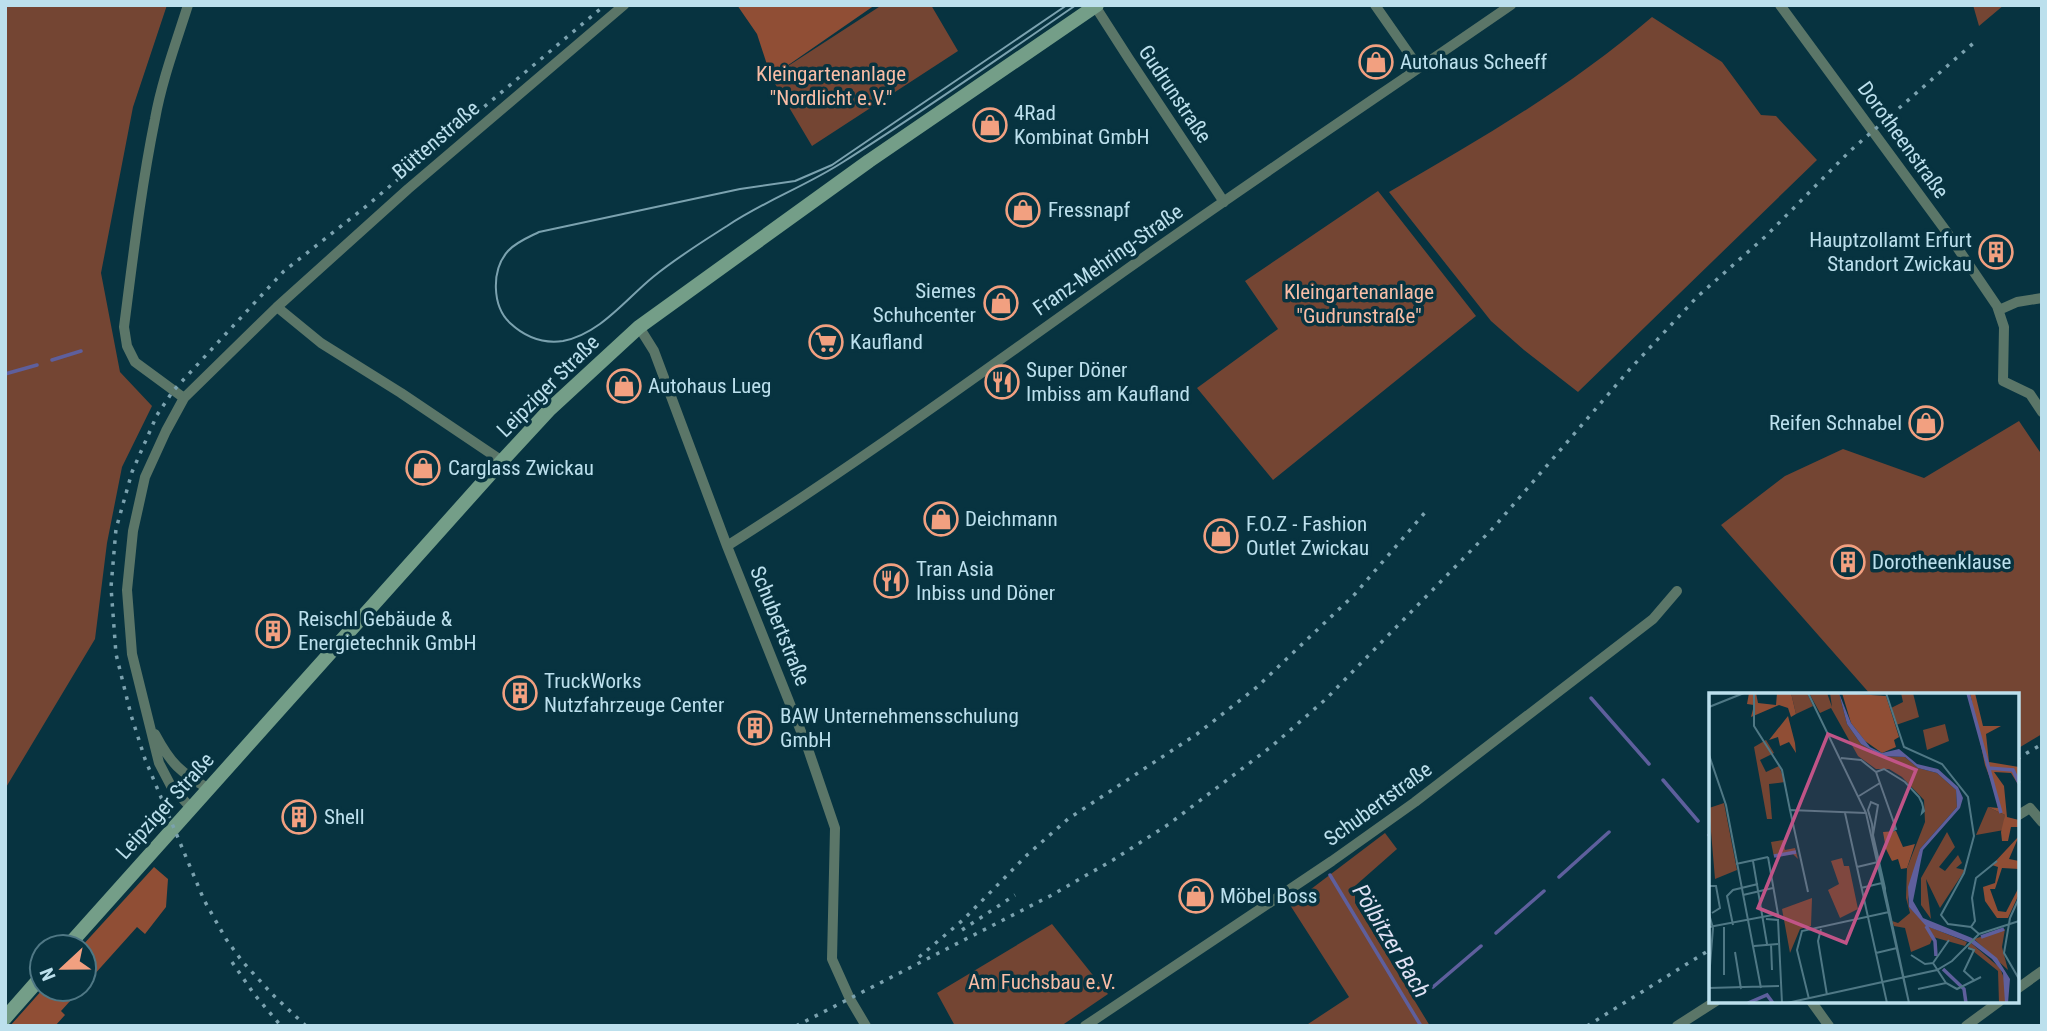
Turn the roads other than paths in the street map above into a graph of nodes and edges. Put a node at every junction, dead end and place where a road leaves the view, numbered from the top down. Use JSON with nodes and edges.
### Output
{"nodes":[{"id":1,"x":188,"y":5,"type":"edge"},
{"id":2,"x":624,"y":5,"type":"edge"},
{"id":3,"x":1375,"y":5,"type":"edge"},
{"id":4,"x":1511,"y":5,"type":"edge"},
{"id":5,"x":1780,"y":5,"type":"edge"},
{"id":6,"x":1096,"y":6,"type":"edge"},
{"id":7,"x":1419,"y":68,"type":"junction"},
{"id":8,"x":1224,"y":202,"type":"junction"},
{"id":9,"x":2042,"y":298,"type":"edge"},
{"id":10,"x":277,"y":307,"type":"junction"},
{"id":11,"x":1999,"y":310,"type":"junction"},
{"id":12,"x":639,"y":327,"type":"junction"},
{"id":13,"x":184,"y":398,"type":"junction"},
{"id":14,"x":2042,"y":412,"type":"edge"},
{"id":15,"x":502,"y":461,"type":"junction"},
{"id":16,"x":727,"y":546,"type":"junction"},
{"id":17,"x":1677,"y":591,"type":"dead end"},
{"id":18,"x":147,"y":722,"type":"junction"},
{"id":19,"x":209,"y":789,"type":"junction"},
{"id":20,"x":191,"y":808,"type":"junction"},
{"id":21,"x":2019,"y":815,"type":"edge"},
{"id":22,"x":2042,"y":822,"type":"edge"},
{"id":23,"x":79,"y":933,"type":"edge"},
{"id":24,"x":2042,"y":971,"type":"edge"},
{"id":25,"x":2019,"y":988,"type":"edge"},
{"id":26,"x":28,"y":992,"type":"edge"},
{"id":27,"x":1713,"y":1003,"type":"edge"},
{"id":28,"x":1812,"y":1003,"type":"edge"},
{"id":29,"x":1997,"y":1003,"type":"edge"},
{"id":30,"x":5,"y":1018,"type":"edge"},
{"id":31,"x":866,"y":1026,"type":"edge"},
{"id":32,"x":1085,"y":1026,"type":"edge"},
{"id":33,"x":1677,"y":1026,"type":"edge"},
{"id":34,"x":1829,"y":1026,"type":"edge"},
{"id":35,"x":1966,"y":1026,"type":"edge"}],
"edges":[{"from":1,"to":13,"type":"street"},
{"from":2,"to":10,"type":"street","name":"Büttenstraße"},
{"from":3,"to":7,"type":"street"},
{"from":4,"to":7,"type":"street","name":"Franz-Mehring-Straße"},
{"from":5,"to":11,"type":"street","name":"Dorotheenstraße"},
{"from":6,"to":8,"type":"street","name":"Gudrunstraße"},
{"from":6,"to":12,"type":"street","name":"Leipziger Straße"},
{"from":7,"to":8,"type":"street","name":"Franz-Mehring-Straße"},
{"from":8,"to":16,"type":"street","name":"Franz-Mehring-Straße"},
{"from":9,"to":11,"type":"street"},
{"from":10,"to":13,"type":"street","name":"Büttenstraße"},
{"from":10,"to":15,"type":"street"},
{"from":11,"to":14,"type":"street","name":"Dorotheenstraße"},
{"from":12,"to":15,"type":"street","name":"Leipziger Straße"},
{"from":12,"to":16,"type":"street","name":"Schubertstraße"},
{"from":13,"to":18,"type":"street","name":"Büttenstraße"},
{"from":15,"to":19,"type":"street","name":"Leipziger Straße"},
{"from":16,"to":31,"type":"street","name":"Schubertstraße"},
{"from":17,"to":32,"type":"street","name":"Schubertstraße"},
{"from":18,"to":19,"type":"street","name":"Büttenstraße"},
{"from":18,"to":20,"type":"street","name":"Büttenstraße"},
{"from":19,"to":20,"type":"street","name":"Leipziger Straße"},
{"from":20,"to":23,"type":"street","name":"Leipziger Straße"},
{"from":21,"to":22,"type":"street"},
{"from":24,"to":25,"type":"street"},
{"from":26,"to":30,"type":"street"},
{"from":27,"to":33,"type":"street"},
{"from":28,"to":34,"type":"street"},
{"from":29,"to":35,"type":"street"}]}
